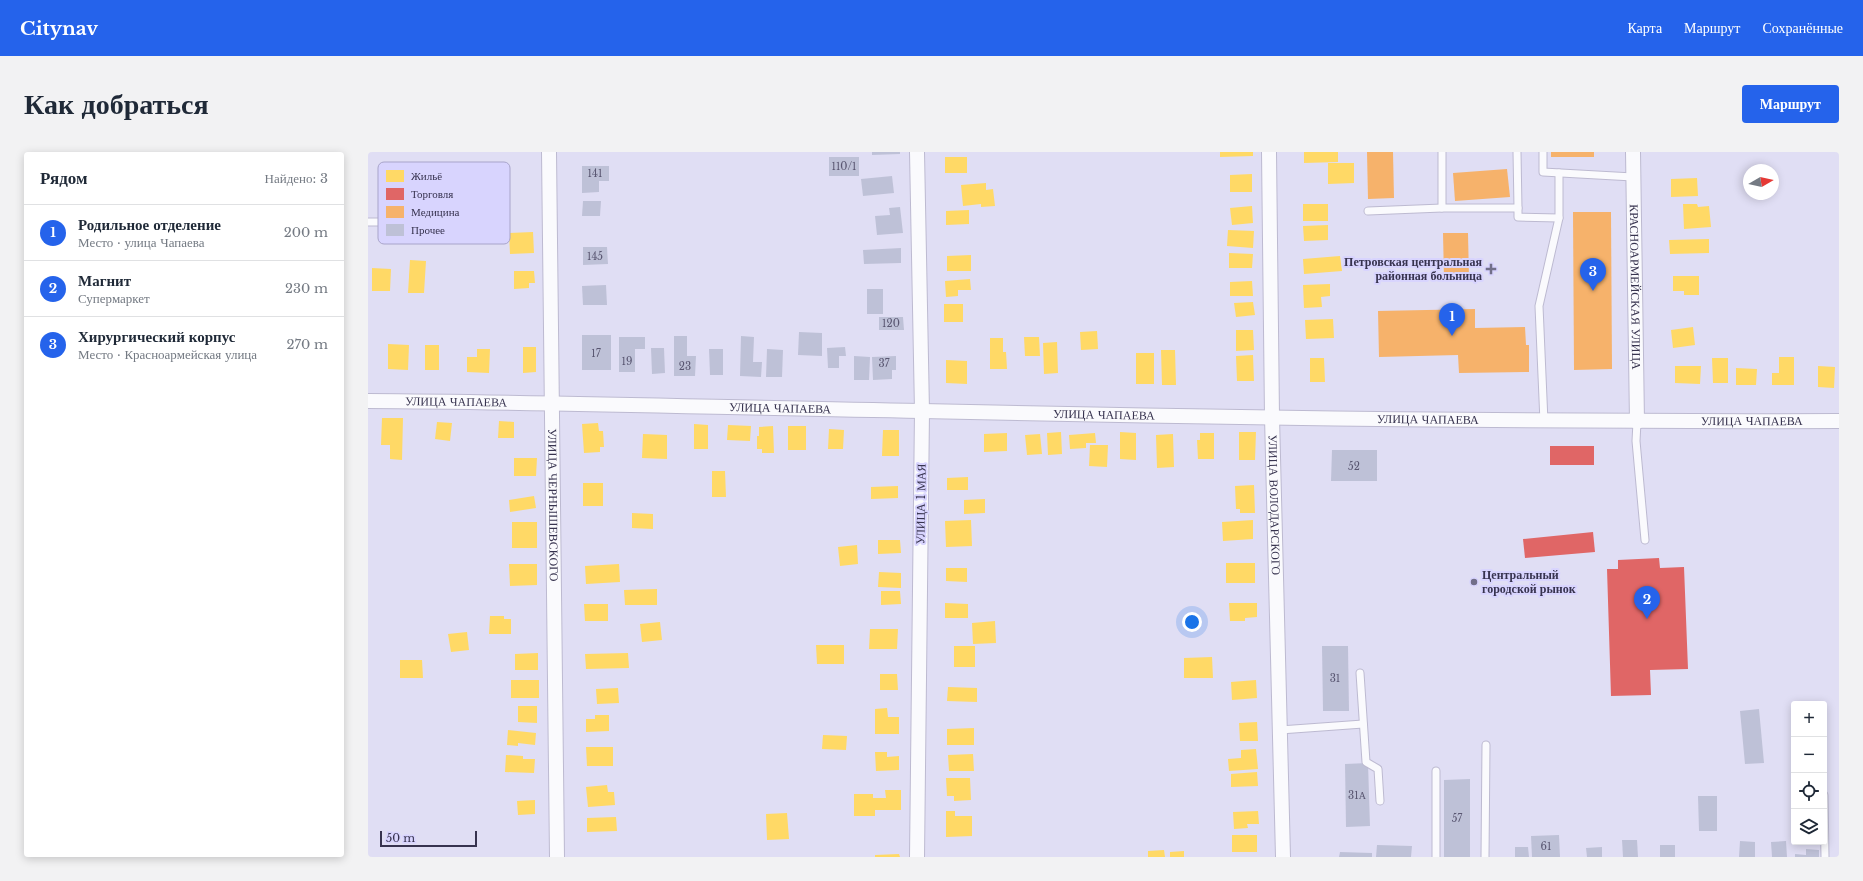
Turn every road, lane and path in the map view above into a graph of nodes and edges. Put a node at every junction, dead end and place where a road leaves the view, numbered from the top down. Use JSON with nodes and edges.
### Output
{"nodes":[{"id":1,"x":549,"y":152,"type":"edge"},
{"id":2,"x":917,"y":152,"type":"edge"},
{"id":3,"x":1269,"y":152,"type":"edge"},
{"id":4,"x":1442,"y":152,"type":"edge"},
{"id":5,"x":1517,"y":152,"type":"edge"},
{"id":6,"x":1544,"y":152,"type":"edge"},
{"id":7,"x":1633,"y":152,"type":"edge"},
{"id":8,"x":1559,"y":173,"type":"junction"},
{"id":9,"x":1633,"y":177,"type":"junction"},
{"id":10,"x":1442,"y":208,"type":"junction"},
{"id":11,"x":1518,"y":208,"type":"junction"},
{"id":12,"x":1368,"y":211,"type":"dead end"},
{"id":13,"x":1559,"y":218,"type":"junction"},
{"id":14,"x":368,"y":401,"type":"edge"},
{"id":15,"x":552,"y":402,"type":"junction"},
{"id":16,"x":922,"y":411,"type":"junction"},
{"id":17,"x":1272,"y":418,"type":"junction"},
{"id":18,"x":1839,"y":421,"type":"edge"},
{"id":19,"x":1544,"y":422,"type":"junction"},
{"id":20,"x":1637,"y":422,"type":"junction"},
{"id":21,"x":1645,"y":540,"type":"dead end"},
{"id":22,"x":1360,"y":673,"type":"dead end"},
{"id":23,"x":1363,"y":724,"type":"junction"},
{"id":24,"x":1280,"y":730,"type":"junction"},
{"id":25,"x":1486,"y":745,"type":"dead end"},
{"id":26,"x":1436,"y":771,"type":"dead end"},
{"id":27,"x":1380,"y":801,"type":"dead end"},
{"id":28,"x":1824,"y":809,"type":"edge"},
{"id":29,"x":557,"y":857,"type":"edge"},
{"id":30,"x":917,"y":857,"type":"edge"},
{"id":31,"x":1284,"y":857,"type":"edge"},
{"id":32,"x":1436,"y":857,"type":"edge"},
{"id":33,"x":1485,"y":857,"type":"edge"},
{"id":34,"x":1825,"y":857,"type":"edge"}],
"edges":[{"from":1,"to":15,"type":"street","name":"УЛИЦА ЧЕРНЫШЕВСКОГО"},
{"from":2,"to":16,"type":"street","name":"УЛИЦА 1 МАЯ"},
{"from":3,"to":17,"type":"street","name":"УЛИЦА ВОЛОДАРСКОГО"},
{"from":4,"to":10,"type":"lane"},
{"from":5,"to":11,"type":"lane"},
{"from":6,"to":8,"type":"lane"},
{"from":7,"to":9,"type":"street","name":"КРАСНОАРМЕЙСКАЯ УЛИЦА"},
{"from":8,"to":9,"type":"lane"},
{"from":8,"to":13,"type":"lane"},
{"from":9,"to":20,"type":"street","name":"КРАСНОАРМЕЙСКАЯ УЛИЦА"},
{"from":10,"to":11,"type":"lane"},
{"from":10,"to":12,"type":"lane"},
{"from":11,"to":13,"type":"lane"},
{"from":13,"to":19,"type":"lane"},
{"from":14,"to":15,"type":"street","name":"УЛИЦА ЧАПАЕВА"},
{"from":15,"to":16,"type":"street","name":"УЛИЦА ЧАПАЕВА"},
{"from":15,"to":29,"type":"street","name":"УЛИЦА ЧЕРНЫШЕВСКОГО"},
{"from":16,"to":17,"type":"street","name":"УЛИЦА ЧАПАЕВА"},
{"from":16,"to":30,"type":"street","name":"УЛИЦА 1 МАЯ"},
{"from":17,"to":19,"type":"street","name":"УЛИЦА ЧАПАЕВА"},
{"from":17,"to":24,"type":"street","name":"УЛИЦА ВОЛОДАРСКОГО"},
{"from":18,"to":20,"type":"street","name":"УЛИЦА ЧАПАЕВА"},
{"from":19,"to":20,"type":"street","name":"УЛИЦА ЧАПАЕВА"},
{"from":20,"to":21,"type":"lane"},
{"from":22,"to":23,"type":"lane"},
{"from":23,"to":24,"type":"lane"},
{"from":23,"to":27,"type":"lane"},
{"from":24,"to":31,"type":"street","name":"УЛИЦА ВОЛОДАРСКОГО"},
{"from":25,"to":33,"type":"lane"},
{"from":26,"to":32,"type":"lane"},
{"from":28,"to":34,"type":"lane"}]}
